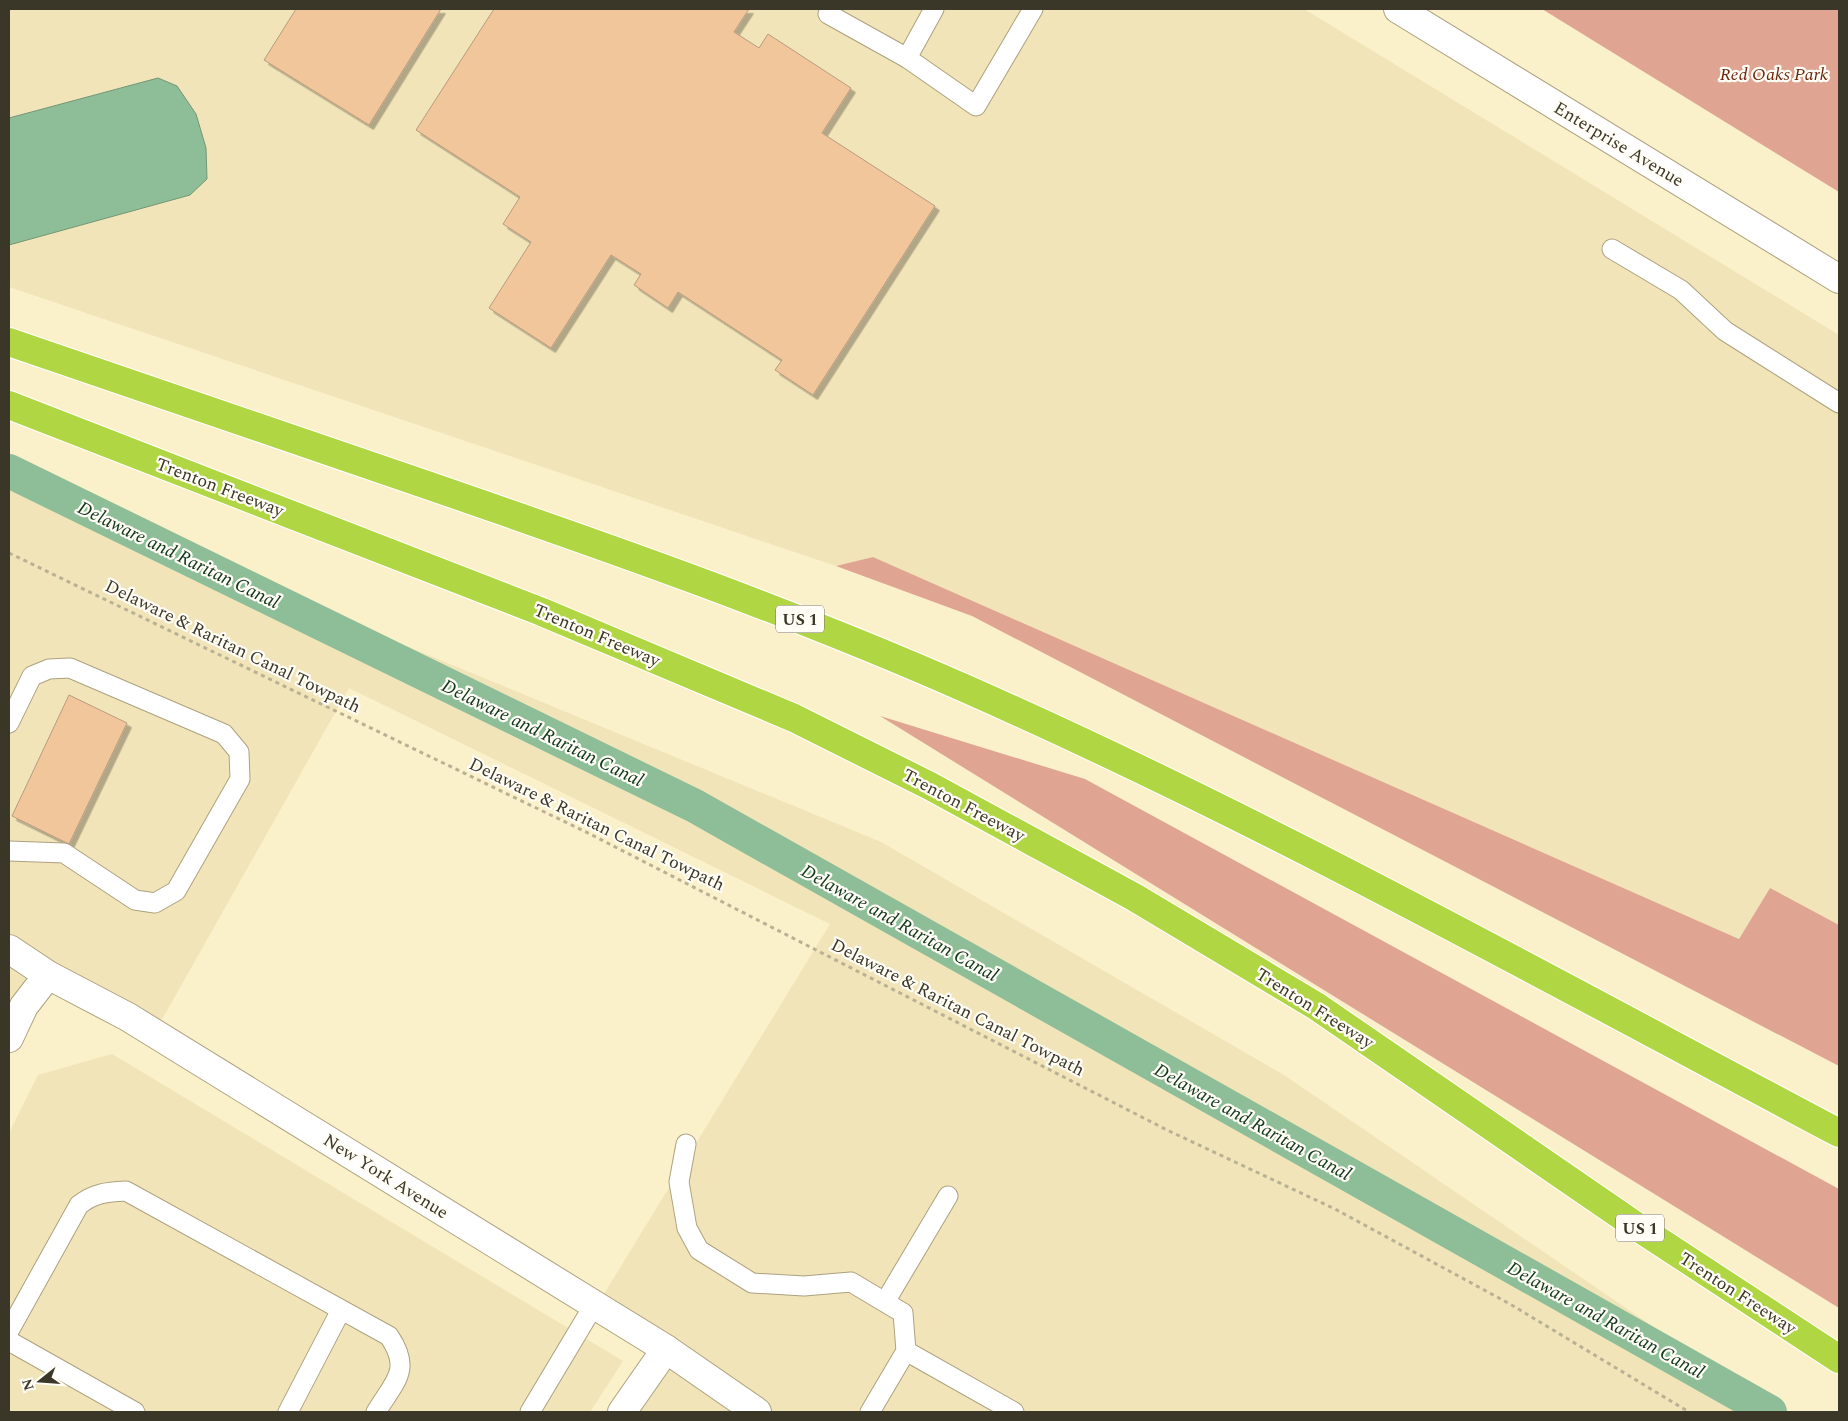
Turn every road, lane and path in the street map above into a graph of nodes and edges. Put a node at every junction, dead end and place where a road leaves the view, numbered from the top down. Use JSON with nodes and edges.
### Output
{"nodes":[{"id":1,"x":831,"y":9,"type":"edge"},
{"id":2,"x":934,"y":9,"type":"edge"},
{"id":3,"x":1033,"y":9,"type":"edge"},
{"id":4,"x":1398,"y":9,"type":"edge"},
{"id":5,"x":907,"y":58,"type":"junction"},
{"id":6,"x":1612,"y":249,"type":"dead end"},
{"id":7,"x":1839,"y":279,"type":"edge"},
{"id":8,"x":9,"y":342,"type":"edge"},
{"id":9,"x":1839,"y":403,"type":"edge"},
{"id":10,"x":9,"y":405,"type":"edge"},
{"id":11,"x":9,"y":553,"type":"edge"},
{"id":12,"x":9,"y":723,"type":"edge"},
{"id":13,"x":9,"y":851,"type":"edge"},
{"id":14,"x":9,"y":949,"type":"edge"},
{"id":15,"x":48,"y":975,"type":"junction"},
{"id":16,"x":9,"y":1038,"type":"edge"},
{"id":17,"x":1839,"y":1133,"type":"edge"},
{"id":18,"x":686,"y":1144,"type":"dead end"},
{"id":19,"x":948,"y":1196,"type":"dead end"},
{"id":20,"x":885,"y":1302,"type":"junction"},
{"id":21,"x":594,"y":1304,"type":"junction"},
{"id":22,"x":341,"y":1310,"type":"junction"},
{"id":23,"x":9,"y":1331,"type":"edge"},
{"id":24,"x":9,"y":1341,"type":"edge"},
{"id":25,"x":666,"y":1349,"type":"junction"},
{"id":26,"x":906,"y":1351,"type":"junction"},
{"id":27,"x":1839,"y":1359,"type":"edge"},
{"id":28,"x":135,"y":1412,"type":"edge"},
{"id":29,"x":288,"y":1412,"type":"edge"},
{"id":30,"x":376,"y":1412,"type":"edge"},
{"id":31,"x":530,"y":1412,"type":"edge"},
{"id":32,"x":622,"y":1412,"type":"edge"},
{"id":33,"x":757,"y":1412,"type":"edge"},
{"id":34,"x":870,"y":1412,"type":"edge"},
{"id":35,"x":1014,"y":1412,"type":"edge"},
{"id":36,"x":1689,"y":1412,"type":"edge"}],
"edges":[{"from":1,"to":5,"type":"lane"},
{"from":2,"to":5,"type":"lane"},
{"from":3,"to":5,"type":"lane"},
{"from":4,"to":7,"type":"street","name":"Enterprise Avenue"},
{"from":6,"to":9,"type":"lane"},
{"from":8,"to":17,"type":"highway","number":"US 1"},
{"from":10,"to":27,"type":"highway","name":"Trenton Freeway","number":"US 1"},
{"from":11,"to":36,"type":"path","name":"Delaware & Raritan Canal Towpath"},
{"from":12,"to":13,"type":"lane"},
{"from":14,"to":15,"type":"street","name":"New York Avenue"},
{"from":15,"to":16,"type":"street"},
{"from":15,"to":21,"type":"street","name":"New York Avenue"},
{"from":18,"to":20,"type":"lane"},
{"from":19,"to":20,"type":"lane"},
{"from":20,"to":26,"type":"lane"},
{"from":21,"to":25,"type":"street","name":"New York Avenue"},
{"from":21,"to":31,"type":"lane"},
{"from":22,"to":23,"type":"lane"},
{"from":22,"to":29,"type":"lane"},
{"from":22,"to":30,"type":"lane"},
{"from":24,"to":28,"type":"lane"},
{"from":25,"to":32,"type":"street"},
{"from":25,"to":33,"type":"street","name":"New York Avenue"},
{"from":26,"to":34,"type":"lane"},
{"from":26,"to":35,"type":"lane"}]}
